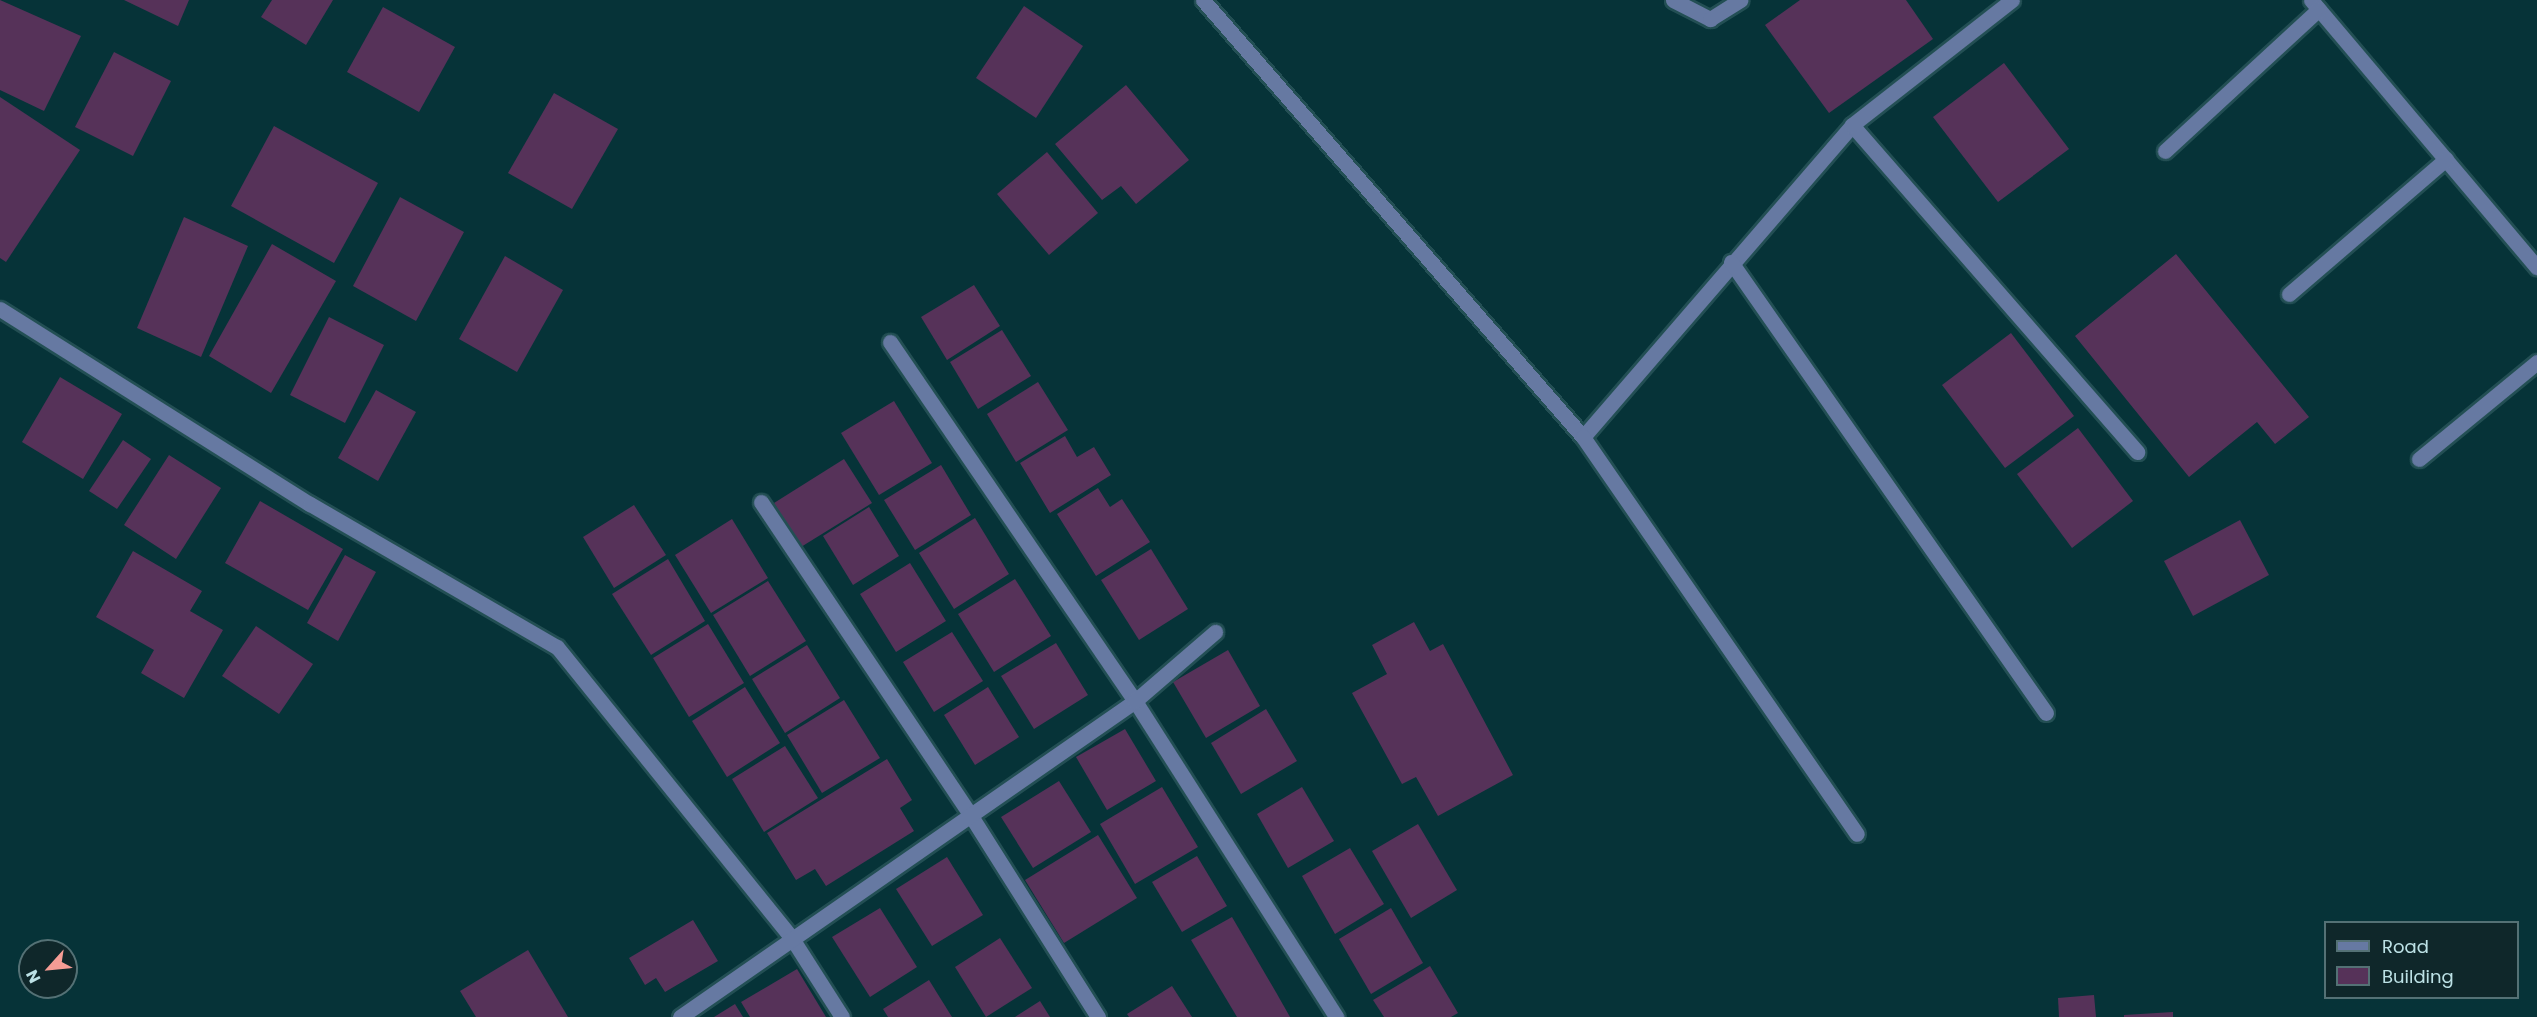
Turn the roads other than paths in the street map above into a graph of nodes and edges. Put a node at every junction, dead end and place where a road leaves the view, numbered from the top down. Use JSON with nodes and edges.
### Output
{"nodes":[{"id":1,"x":1203,"y":0,"type":"edge"},
{"id":2,"x":1673,"y":0,"type":"edge"},
{"id":3,"x":1741,"y":0,"type":"edge"},
{"id":4,"x":2012,"y":0,"type":"edge"},
{"id":5,"x":2315,"y":5,"type":"edge"},
{"id":6,"x":1852,"y":125,"type":"junction"},
{"id":7,"x":2165,"y":151,"type":"dead end"},
{"id":8,"x":2446,"y":159,"type":"junction"},
{"id":9,"x":1731,"y":262,"type":"junction"},
{"id":10,"x":2537,"y":267,"type":"edge"},
{"id":11,"x":2289,"y":294,"type":"dead end"},
{"id":12,"x":0,"y":309,"type":"edge"},
{"id":13,"x":890,"y":342,"type":"dead end"},
{"id":14,"x":2537,"y":362,"type":"edge"},
{"id":15,"x":1583,"y":438,"type":"junction"},
{"id":16,"x":2137,"y":452,"type":"dead end"},
{"id":17,"x":2419,"y":459,"type":"dead end"},
{"id":18,"x":761,"y":502,"type":"dead end"},
{"id":19,"x":1215,"y":632,"type":"dead end"},
{"id":20,"x":1135,"y":701,"type":"junction"},
{"id":21,"x":2046,"y":713,"type":"dead end"},
{"id":22,"x":971,"y":816,"type":"junction"},
{"id":23,"x":1857,"y":834,"type":"dead end"},
{"id":24,"x":793,"y":940,"type":"junction"},
{"id":25,"x":680,"y":1017,"type":"edge"},
{"id":26,"x":842,"y":1017,"type":"edge"},
{"id":27,"x":1098,"y":1017,"type":"edge"},
{"id":28,"x":1336,"y":1017,"type":"edge"}],
"edges":[{"from":1,"to":15,"type":"street"},
{"from":2,"to":3,"type":"street"},
{"from":4,"to":6,"type":"street"},
{"from":5,"to":7,"type":"street"},
{"from":5,"to":8,"type":"street"},
{"from":6,"to":9,"type":"street"},
{"from":6,"to":16,"type":"street"},
{"from":8,"to":10,"type":"street"},
{"from":8,"to":11,"type":"street"},
{"from":9,"to":15,"type":"street"},
{"from":9,"to":21,"type":"street"},
{"from":12,"to":24,"type":"street"},
{"from":13,"to":20,"type":"street"},
{"from":14,"to":17,"type":"street"},
{"from":15,"to":23,"type":"street"},
{"from":18,"to":22,"type":"street"},
{"from":19,"to":20,"type":"street"},
{"from":20,"to":22,"type":"street"},
{"from":20,"to":28,"type":"street"},
{"from":22,"to":24,"type":"street"},
{"from":22,"to":27,"type":"street"},
{"from":24,"to":25,"type":"street"},
{"from":24,"to":26,"type":"street"}]}
